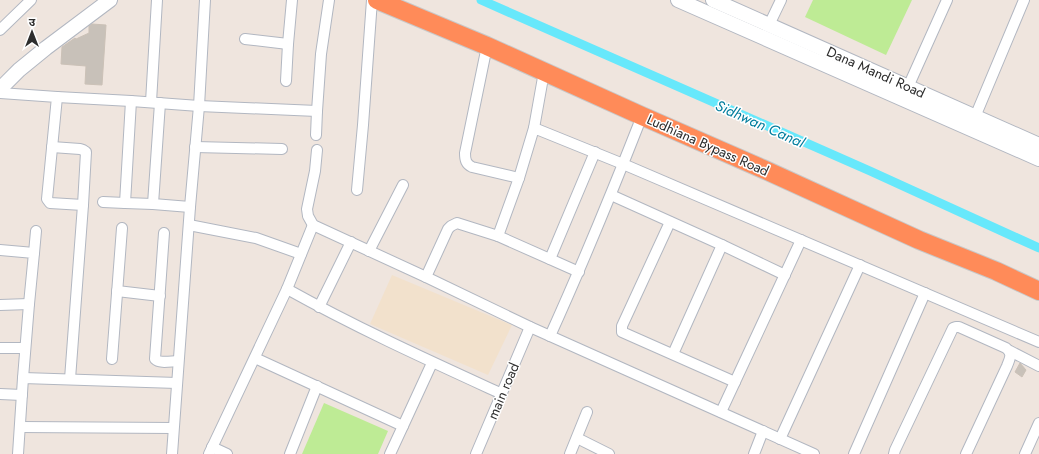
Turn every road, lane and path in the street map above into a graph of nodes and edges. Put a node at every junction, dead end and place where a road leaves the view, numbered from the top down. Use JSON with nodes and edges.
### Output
{"nodes":[{"id":1,"x":30,"y":0,"type":"edge"},
{"id":2,"x":110,"y":0,"type":"edge"},
{"id":3,"x":157,"y":0,"type":"edge"},
{"id":4,"x":205,"y":0,"type":"edge"},
{"id":5,"x":292,"y":0,"type":"edge"},
{"id":6,"x":329,"y":0,"type":"edge"},
{"id":7,"x":372,"y":0,"type":"edge"},
{"id":8,"x":377,"y":0,"type":"edge"},
{"id":9,"x":400,"y":0,"type":"edge"},
{"id":10,"x":678,"y":0,"type":"edge"},
{"id":11,"x":713,"y":0,"type":"edge"},
{"id":12,"x":781,"y":0,"type":"edge"},
{"id":13,"x":947,"y":0,"type":"edge"},
{"id":14,"x":1024,"y":0,"type":"edge"},
{"id":15,"x":769,"y":25,"type":"junction"},
{"id":16,"x":0,"y":30,"type":"edge"},
{"id":17,"x":245,"y":40,"type":"dead end"},
{"id":18,"x":288,"y":44,"type":"junction"},
{"id":19,"x":487,"y":46,"type":"junction"},
{"id":20,"x":544,"y":72,"type":"junction"},
{"id":21,"x":286,"y":81,"type":"dead end"},
{"id":22,"x":908,"y":87,"type":"junction"},
{"id":23,"x":0,"y":90,"type":"edge"},
{"id":24,"x":0,"y":93,"type":"edge"},
{"id":25,"x":57,"y":97,"type":"junction"},
{"id":26,"x":131,"y":101,"type":"junction"},
{"id":27,"x":155,"y":102,"type":"junction"},
{"id":28,"x":199,"y":106,"type":"junction"},
{"id":29,"x":317,"y":111,"type":"junction"},
{"id":30,"x":642,"y":116,"type":"junction"},
{"id":31,"x":975,"y":117,"type":"junction"},
{"id":32,"x":534,"y":128,"type":"junction"},
{"id":33,"x":316,"y":135,"type":"dead end"},
{"id":34,"x":1039,"y":145,"type":"edge"},
{"id":35,"x":52,"y":147,"type":"junction"},
{"id":36,"x":195,"y":147,"type":"junction"},
{"id":37,"x":282,"y":149,"type":"dead end"},
{"id":38,"x":317,"y":150,"type":"dead end"},
{"id":39,"x":595,"y":152,"type":"junction"},
{"id":40,"x":1039,"y":159,"type":"edge"},
{"id":41,"x":623,"y":164,"type":"junction"},
{"id":42,"x":519,"y":178,"type":"junction"},
{"id":43,"x":403,"y":185,"type":"dead end"},
{"id":44,"x":357,"y":190,"type":"dead end"},
{"id":45,"x":611,"y":195,"type":"junction"},
{"id":46,"x":103,"y":202,"type":"dead end"},
{"id":47,"x":125,"y":203,"type":"junction"},
{"id":48,"x":153,"y":204,"type":"junction"},
{"id":49,"x":84,"y":205,"type":"junction"},
{"id":50,"x":190,"y":207,"type":"junction"},
{"id":51,"x":670,"y":222,"type":"junction"},
{"id":52,"x":189,"y":225,"type":"junction"},
{"id":53,"x":313,"y":225,"type":"junction"},
{"id":54,"x":122,"y":228,"type":"dead end"},
{"id":55,"x":36,"y":231,"type":"dead end"},
{"id":56,"x":164,"y":233,"type":"dead end"},
{"id":57,"x":498,"y":236,"type":"junction"},
{"id":58,"x":801,"y":240,"type":"junction"},
{"id":59,"x":351,"y":242,"type":"junction"},
{"id":60,"x":722,"y":245,"type":"junction"},
{"id":61,"x":0,"y":250,"type":"edge"},
{"id":62,"x":369,"y":251,"type":"junction"},
{"id":63,"x":34,"y":253,"type":"junction"},
{"id":64,"x":301,"y":254,"type":"junction"},
{"id":65,"x":550,"y":259,"type":"junction"},
{"id":66,"x":860,"y":266,"type":"junction"},
{"id":67,"x":579,"y":272,"type":"junction"},
{"id":68,"x":785,"y":275,"type":"junction"},
{"id":69,"x":426,"y":276,"type":"junction"},
{"id":70,"x":1039,"y":282,"type":"edge"},
{"id":71,"x":288,"y":289,"type":"junction"},
{"id":72,"x":1039,"y":291,"type":"edge"},
{"id":73,"x":117,"y":292,"type":"junction"},
{"id":74,"x":925,"y":293,"type":"junction"},
{"id":75,"x":160,"y":296,"type":"junction"},
{"id":76,"x":28,"y":304,"type":"junction"},
{"id":77,"x":0,"y":305,"type":"edge"},
{"id":78,"x":319,"y":307,"type":"junction"},
{"id":79,"x":530,"y":327,"type":"junction"},
{"id":80,"x":550,"y":336,"type":"junction"},
{"id":81,"x":1039,"y":342,"type":"edge"},
{"id":82,"x":0,"y":348,"type":"edge"},
{"id":83,"x":25,"y":348,"type":"junction"},
{"id":84,"x":1010,"y":351,"type":"junction"},
{"id":85,"x":673,"y":354,"type":"junction"},
{"id":86,"x":255,"y":358,"type":"junction"},
{"id":87,"x":112,"y":359,"type":"dead end"},
{"id":88,"x":178,"y":361,"type":"junction"},
{"id":89,"x":432,"y":363,"type":"junction"},
{"id":90,"x":1039,"y":366,"type":"edge"},
{"id":91,"x":23,"y":378,"type":"junction"},
{"id":92,"x":70,"y":379,"type":"junction"},
{"id":93,"x":736,"y":382,"type":"junction"},
{"id":94,"x":177,"y":383,"type":"junction"},
{"id":95,"x":317,"y":386,"type":"junction"},
{"id":96,"x":0,"y":394,"type":"edge"},
{"id":97,"x":502,"y":394,"type":"junction"},
{"id":98,"x":22,"y":395,"type":"junction"},
{"id":99,"x":587,"y":412,"type":"dead end"},
{"id":100,"x":721,"y":412,"type":"junction"},
{"id":101,"x":1039,"y":423,"type":"edge"},
{"id":102,"x":403,"y":426,"type":"junction"},
{"id":103,"x":20,"y":427,"type":"junction"},
{"id":104,"x":174,"y":428,"type":"junction"},
{"id":105,"x":763,"y":431,"type":"junction"},
{"id":106,"x":577,"y":438,"type":"junction"},
{"id":107,"x":780,"y":439,"type":"junction"},
{"id":108,"x":211,"y":451,"type":"edge"},
{"id":109,"x":18,"y":454,"type":"edge"},
{"id":110,"x":172,"y":454,"type":"edge"},
{"id":111,"x":227,"y":454,"type":"edge"},
{"id":112,"x":290,"y":454,"type":"edge"},
{"id":113,"x":390,"y":454,"type":"edge"},
{"id":114,"x":476,"y":454,"type":"edge"},
{"id":115,"x":570,"y":454,"type":"edge"},
{"id":116,"x":609,"y":454,"type":"edge"},
{"id":117,"x":754,"y":454,"type":"edge"},
{"id":118,"x":814,"y":454,"type":"edge"},
{"id":119,"x":854,"y":454,"type":"edge"},
{"id":120,"x":894,"y":454,"type":"edge"},
{"id":121,"x":966,"y":454,"type":"edge"},
{"id":122,"x":1025,"y":454,"type":"edge"}],
"edges":[{"from":1,"to":16,"type":"street"},
{"from":2,"to":23,"type":"street"},
{"from":3,"to":27,"type":"street"},
{"from":4,"to":28,"type":"street"},
{"from":5,"to":18,"type":"street"},
{"from":6,"to":29,"type":"street"},
{"from":7,"to":44,"type":"street"},
{"from":8,"to":19,"type":"highway","name":"Ludhiana Bypass Road"},
{"from":9,"to":70,"type":"highway","name":"Ludhiana Bypass Road"},
{"from":10,"to":40,"type":"street"},
{"from":11,"to":15,"type":"street","name":"Dana Mandi Road"},
{"from":12,"to":15,"type":"street"},
{"from":13,"to":22,"type":"street"},
{"from":14,"to":31,"type":"street"},
{"from":15,"to":22,"type":"street","name":"Dana Mandi Road"},
{"from":17,"to":18,"type":"street"},
{"from":18,"to":21,"type":"street"},
{"from":19,"to":20,"type":"highway","name":"Ludhiana Bypass Road"},
{"from":19,"to":42,"type":"street"},
{"from":20,"to":30,"type":"highway","name":"Ludhiana Bypass Road"},
{"from":20,"to":32,"type":"street"},
{"from":22,"to":31,"type":"street","name":"Dana Mandi Road"},
{"from":24,"to":25,"type":"street"},
{"from":25,"to":26,"type":"street"},
{"from":25,"to":35,"type":"street"},
{"from":26,"to":27,"type":"street"},
{"from":26,"to":47,"type":"street"},
{"from":27,"to":28,"type":"street"},
{"from":27,"to":48,"type":"street"},
{"from":28,"to":29,"type":"street"},
{"from":28,"to":36,"type":"street"},
{"from":29,"to":33,"type":"street"},
{"from":30,"to":41,"type":"street"},
{"from":30,"to":72,"type":"highway","name":"Ludhiana Bypass Road"},
{"from":31,"to":34,"type":"street","name":"Dana Mandi Road"},
{"from":32,"to":39,"type":"street"},
{"from":32,"to":42,"type":"street"},
{"from":35,"to":49,"type":"street"},
{"from":35,"to":49,"type":"street"},
{"from":36,"to":37,"type":"street"},
{"from":36,"to":50,"type":"street"},
{"from":38,"to":53,"type":"street"},
{"from":39,"to":41,"type":"street"},
{"from":39,"to":65,"type":"street"},
{"from":41,"to":45,"type":"street"},
{"from":41,"to":58,"type":"street"},
{"from":42,"to":57,"type":"street"},
{"from":43,"to":62,"type":"street"},
{"from":45,"to":51,"type":"street"},
{"from":45,"to":67,"type":"street"},
{"from":46,"to":47,"type":"street"},
{"from":47,"to":48,"type":"street"},
{"from":48,"to":50,"type":"street"},
{"from":49,"to":92,"type":"street"},
{"from":50,"to":52,"type":"street"},
{"from":51,"to":60,"type":"street"},
{"from":51,"to":85,"type":"street"},
{"from":52,"to":64,"type":"street"},
{"from":52,"to":88,"type":"street"},
{"from":53,"to":59,"type":"street"},
{"from":53,"to":64,"type":"street"},
{"from":54,"to":73,"type":"street"},
{"from":55,"to":63,"type":"street"},
{"from":56,"to":75,"type":"street"},
{"from":57,"to":65,"type":"street"},
{"from":57,"to":69,"type":"street"},
{"from":58,"to":66,"type":"street"},
{"from":58,"to":68,"type":"street"},
{"from":59,"to":62,"type":"street"},
{"from":59,"to":78,"type":"street"},
{"from":60,"to":68,"type":"street"},
{"from":60,"to":85,"type":"street"},
{"from":61,"to":63,"type":"street"},
{"from":62,"to":69,"type":"street"},
{"from":63,"to":76,"type":"street"},
{"from":64,"to":71,"type":"street"},
{"from":65,"to":67,"type":"street"},
{"from":66,"to":74,"type":"street"},
{"from":66,"to":107,"type":"street"},
{"from":67,"to":80,"type":"street"},
{"from":68,"to":93,"type":"street"},
{"from":69,"to":79,"type":"street"},
{"from":71,"to":78,"type":"street"},
{"from":71,"to":86,"type":"street"},
{"from":73,"to":75,"type":"street"},
{"from":73,"to":87,"type":"street"},
{"from":74,"to":81,"type":"street"},
{"from":74,"to":119,"type":"street"},
{"from":75,"to":88,"type":"street"},
{"from":76,"to":77,"type":"street"},
{"from":76,"to":83,"type":"street"},
{"from":78,"to":89,"type":"street"},
{"from":79,"to":80,"type":"street"},
{"from":79,"to":97,"type":"street","name":"main road"},
{"from":80,"to":100,"type":"street"},
{"from":82,"to":83,"type":"street"},
{"from":83,"to":91,"type":"street"},
{"from":84,"to":90,"type":"street"},
{"from":84,"to":120,"type":"street"},
{"from":84,"to":121,"type":"street"},
{"from":85,"to":93,"type":"street"},
{"from":86,"to":95,"type":"street"},
{"from":86,"to":108,"type":"street"},
{"from":88,"to":94,"type":"street"},
{"from":89,"to":97,"type":"street"},
{"from":89,"to":102,"type":"street"},
{"from":91,"to":92,"type":"street"},
{"from":91,"to":98,"type":"street"},
{"from":92,"to":94,"type":"street"},
{"from":93,"to":100,"type":"street"},
{"from":94,"to":104,"type":"street"},
{"from":95,"to":102,"type":"street"},
{"from":95,"to":112,"type":"street"},
{"from":96,"to":98,"type":"street"},
{"from":97,"to":114,"type":"street","name":"main road"},
{"from":98,"to":103,"type":"street"},
{"from":99,"to":106,"type":"street"},
{"from":100,"to":105,"type":"street"},
{"from":101,"to":122,"type":"street"},
{"from":102,"to":113,"type":"street"},
{"from":103,"to":104,"type":"street"},
{"from":103,"to":109,"type":"street"},
{"from":104,"to":110,"type":"street"},
{"from":105,"to":107,"type":"street"},
{"from":105,"to":117,"type":"street"},
{"from":106,"to":115,"type":"street"},
{"from":106,"to":116,"type":"street"},
{"from":107,"to":118,"type":"street"},
{"from":108,"to":111,"type":"street"}]}
